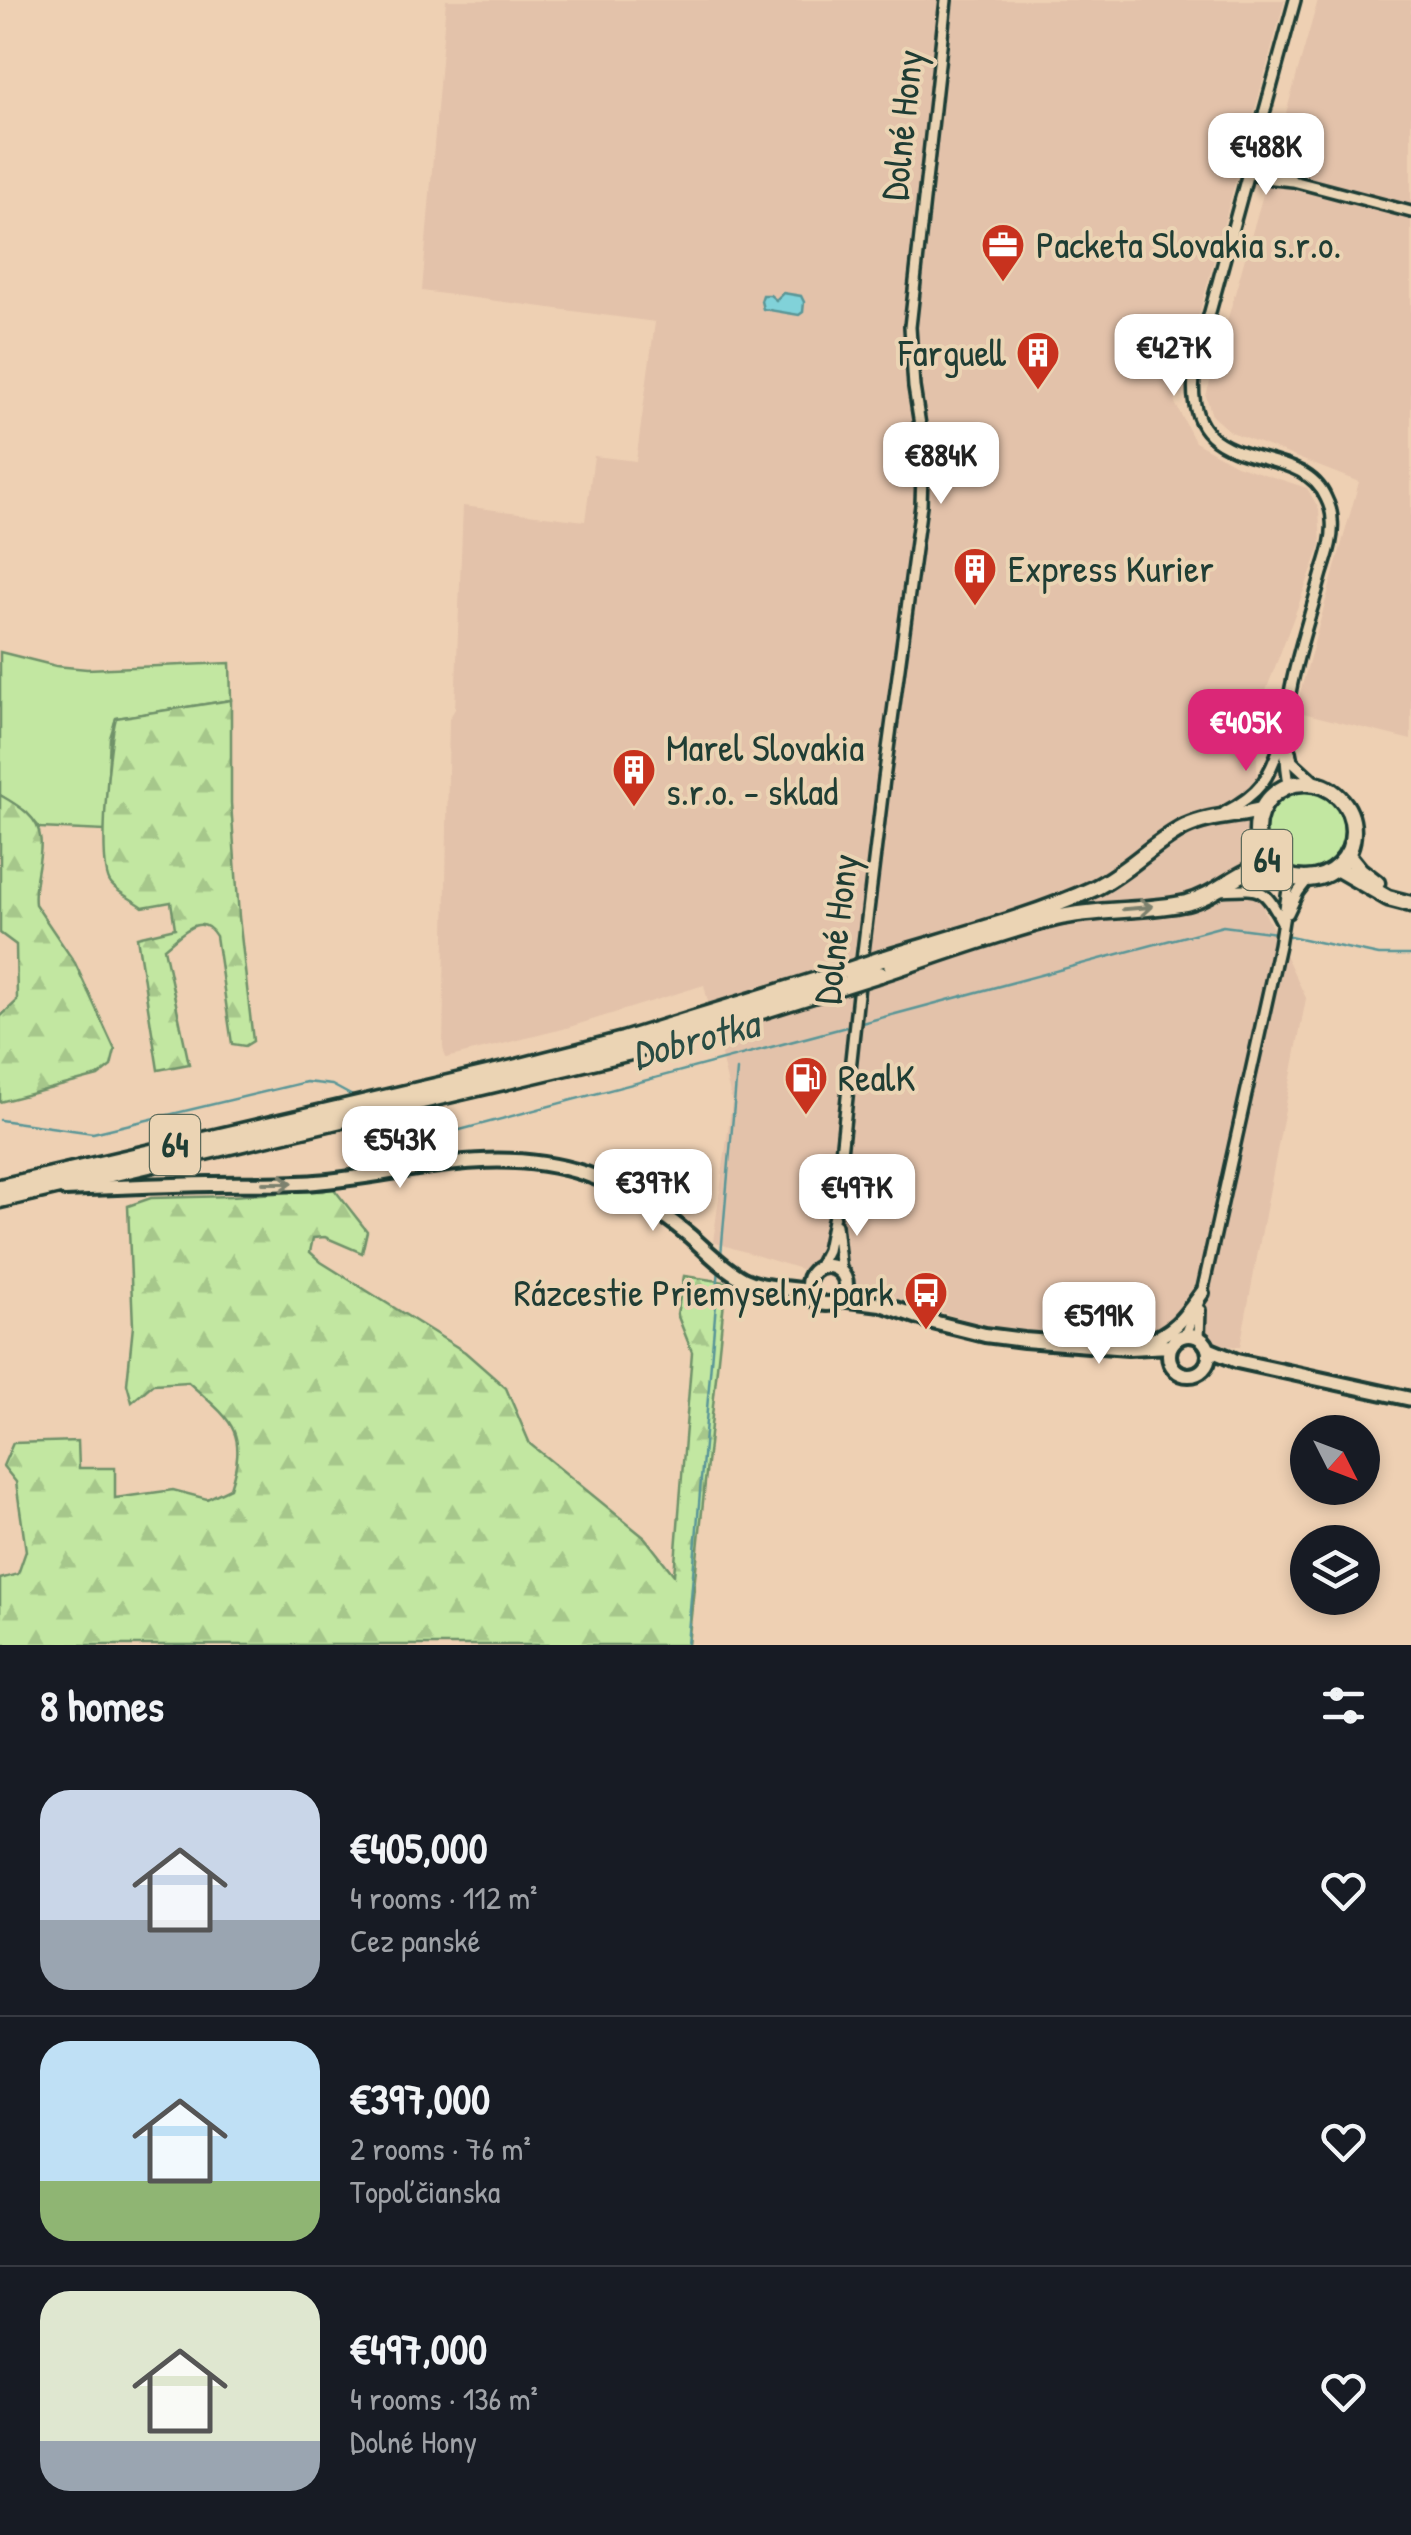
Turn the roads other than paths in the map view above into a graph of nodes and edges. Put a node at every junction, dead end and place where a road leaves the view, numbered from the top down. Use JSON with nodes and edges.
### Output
{"nodes":[{"id":1,"x":946,"y":0,"type":"edge"},
{"id":2,"x":1295,"y":0,"type":"edge"},
{"id":3,"x":1259,"y":136,"type":"junction"},
{"id":4,"x":1268,"y":166,"type":"junction"},
{"id":5,"x":1250,"y":169,"type":"junction"},
{"id":6,"x":1293,"y":180,"type":"junction"},
{"id":7,"x":1411,"y":212,"type":"edge"},
{"id":8,"x":1285,"y":734,"type":"junction"},
{"id":9,"x":1316,"y":784,"type":"junction"},
{"id":10,"x":1289,"y":785,"type":"junction"},
{"id":11,"x":1261,"y":810,"type":"junction"},
{"id":12,"x":1213,"y":819,"type":"junction"},
{"id":13,"x":1347,"y":854,"type":"junction"},
{"id":14,"x":1269,"y":864,"type":"junction"},
{"id":15,"x":1336,"y":868,"type":"junction"},
{"id":16,"x":1288,"y":876,"type":"junction"},
{"id":17,"x":1308,"y":879,"type":"junction"},
{"id":18,"x":1218,"y":890,"type":"junction"},
{"id":19,"x":1406,"y":903,"type":"edge"},
{"id":20,"x":1283,"y":924,"type":"junction"},
{"id":21,"x":881,"y":967,"type":"junction"},
{"id":22,"x":846,"y":978,"type":"junction"},
{"id":23,"x":0,"y":1186,"type":"edge"},
{"id":24,"x":48,"y":1189,"type":"junction"},
{"id":25,"x":0,"y":1200,"type":"edge"},
{"id":26,"x":836,"y":1210,"type":"junction"},
{"id":27,"x":818,"y":1268,"type":"junction"},
{"id":28,"x":844,"y":1278,"type":"junction"},
{"id":29,"x":810,"y":1292,"type":"junction"},
{"id":30,"x":1202,"y":1292,"type":"junction"},
{"id":31,"x":840,"y":1299,"type":"junction"},
{"id":32,"x":881,"y":1304,"type":"junction"},
{"id":33,"x":1192,"y":1336,"type":"junction"},
{"id":34,"x":1171,"y":1346,"type":"junction"},
{"id":35,"x":1128,"y":1348,"type":"junction"},
{"id":36,"x":1208,"y":1349,"type":"junction"},
{"id":37,"x":1170,"y":1361,"type":"junction"},
{"id":38,"x":1237,"y":1361,"type":"junction"},
{"id":39,"x":1207,"y":1364,"type":"junction"},
{"id":40,"x":1411,"y":1399,"type":"edge"}],
"edges":[{"from":1,"to":26,"type":"street","name":"Dolné Hony"},
{"from":2,"to":3,"type":"street"},
{"from":3,"to":4,"type":"street"},
{"from":3,"to":5,"type":"street"},
{"from":4,"to":5,"type":"street"},
{"from":4,"to":6,"type":"street"},
{"from":5,"to":6,"type":"street"},
{"from":5,"to":8,"type":"street"},
{"from":6,"to":7,"type":"street"},
{"from":8,"to":9,"type":"street"},
{"from":8,"to":10,"type":"street"},
{"from":8,"to":12,"type":"street"},
{"from":9,"to":10,"type":"main road","number":"64"},
{"from":9,"to":13,"type":"main road","number":"64"},
{"from":10,"to":11,"type":"main road","number":"64"},
{"from":11,"to":12,"type":"main road","number":"64"},
{"from":11,"to":14,"type":"main road","number":"64"},
{"from":12,"to":21,"type":"main road","number":"64"},
{"from":13,"to":15,"type":"main road","number":"64"},
{"from":13,"to":19,"type":"main road","number":"64"},
{"from":14,"to":16,"type":"main road","number":"64"},
{"from":14,"to":18,"type":"main road","number":"64"},
{"from":15,"to":17,"type":"main road","number":"64"},
{"from":15,"to":19,"type":"main road","number":"64"},
{"from":16,"to":17,"type":"main road","number":"64"},
{"from":16,"to":20,"type":"street"},
{"from":17,"to":20,"type":"street"},
{"from":18,"to":20,"type":"street"},
{"from":21,"to":18,"type":"main road","number":"64","one_way":true},
{"from":20,"to":30,"type":"street"},
{"from":21,"to":22,"type":"main road","number":"64","bridge":true},
{"from":22,"to":23,"type":"main road","number":"64"},
{"from":22,"to":24,"type":"main road","number":"64"},
{"from":24,"to":25,"type":"main road","number":"64"},
{"from":24,"to":29,"type":"street","one_way":true},
{"from":26,"to":27,"type":"street","name":"Dolné Hony"},
{"from":26,"to":28,"type":"street","name":"Dolné Hony"},
{"from":27,"to":28,"type":"street"},
{"from":27,"to":29,"type":"street"},
{"from":28,"to":31,"type":"street"},
{"from":28,"to":32,"type":"street"},
{"from":29,"to":31,"type":"street"},
{"from":30,"to":33,"type":"street"},
{"from":30,"to":35,"type":"street"},
{"from":31,"to":32,"type":"street"},
{"from":32,"to":35,"type":"street"},
{"from":33,"to":34,"type":"street"},
{"from":33,"to":36,"type":"street"},
{"from":34,"to":35,"type":"street"},
{"from":34,"to":37,"type":"street"},
{"from":35,"to":37,"type":"street"},
{"from":36,"to":38,"type":"street"},
{"from":36,"to":39,"type":"street"},
{"from":37,"to":39,"type":"street"},
{"from":38,"to":39,"type":"street"},
{"from":38,"to":40,"type":"street"}]}
